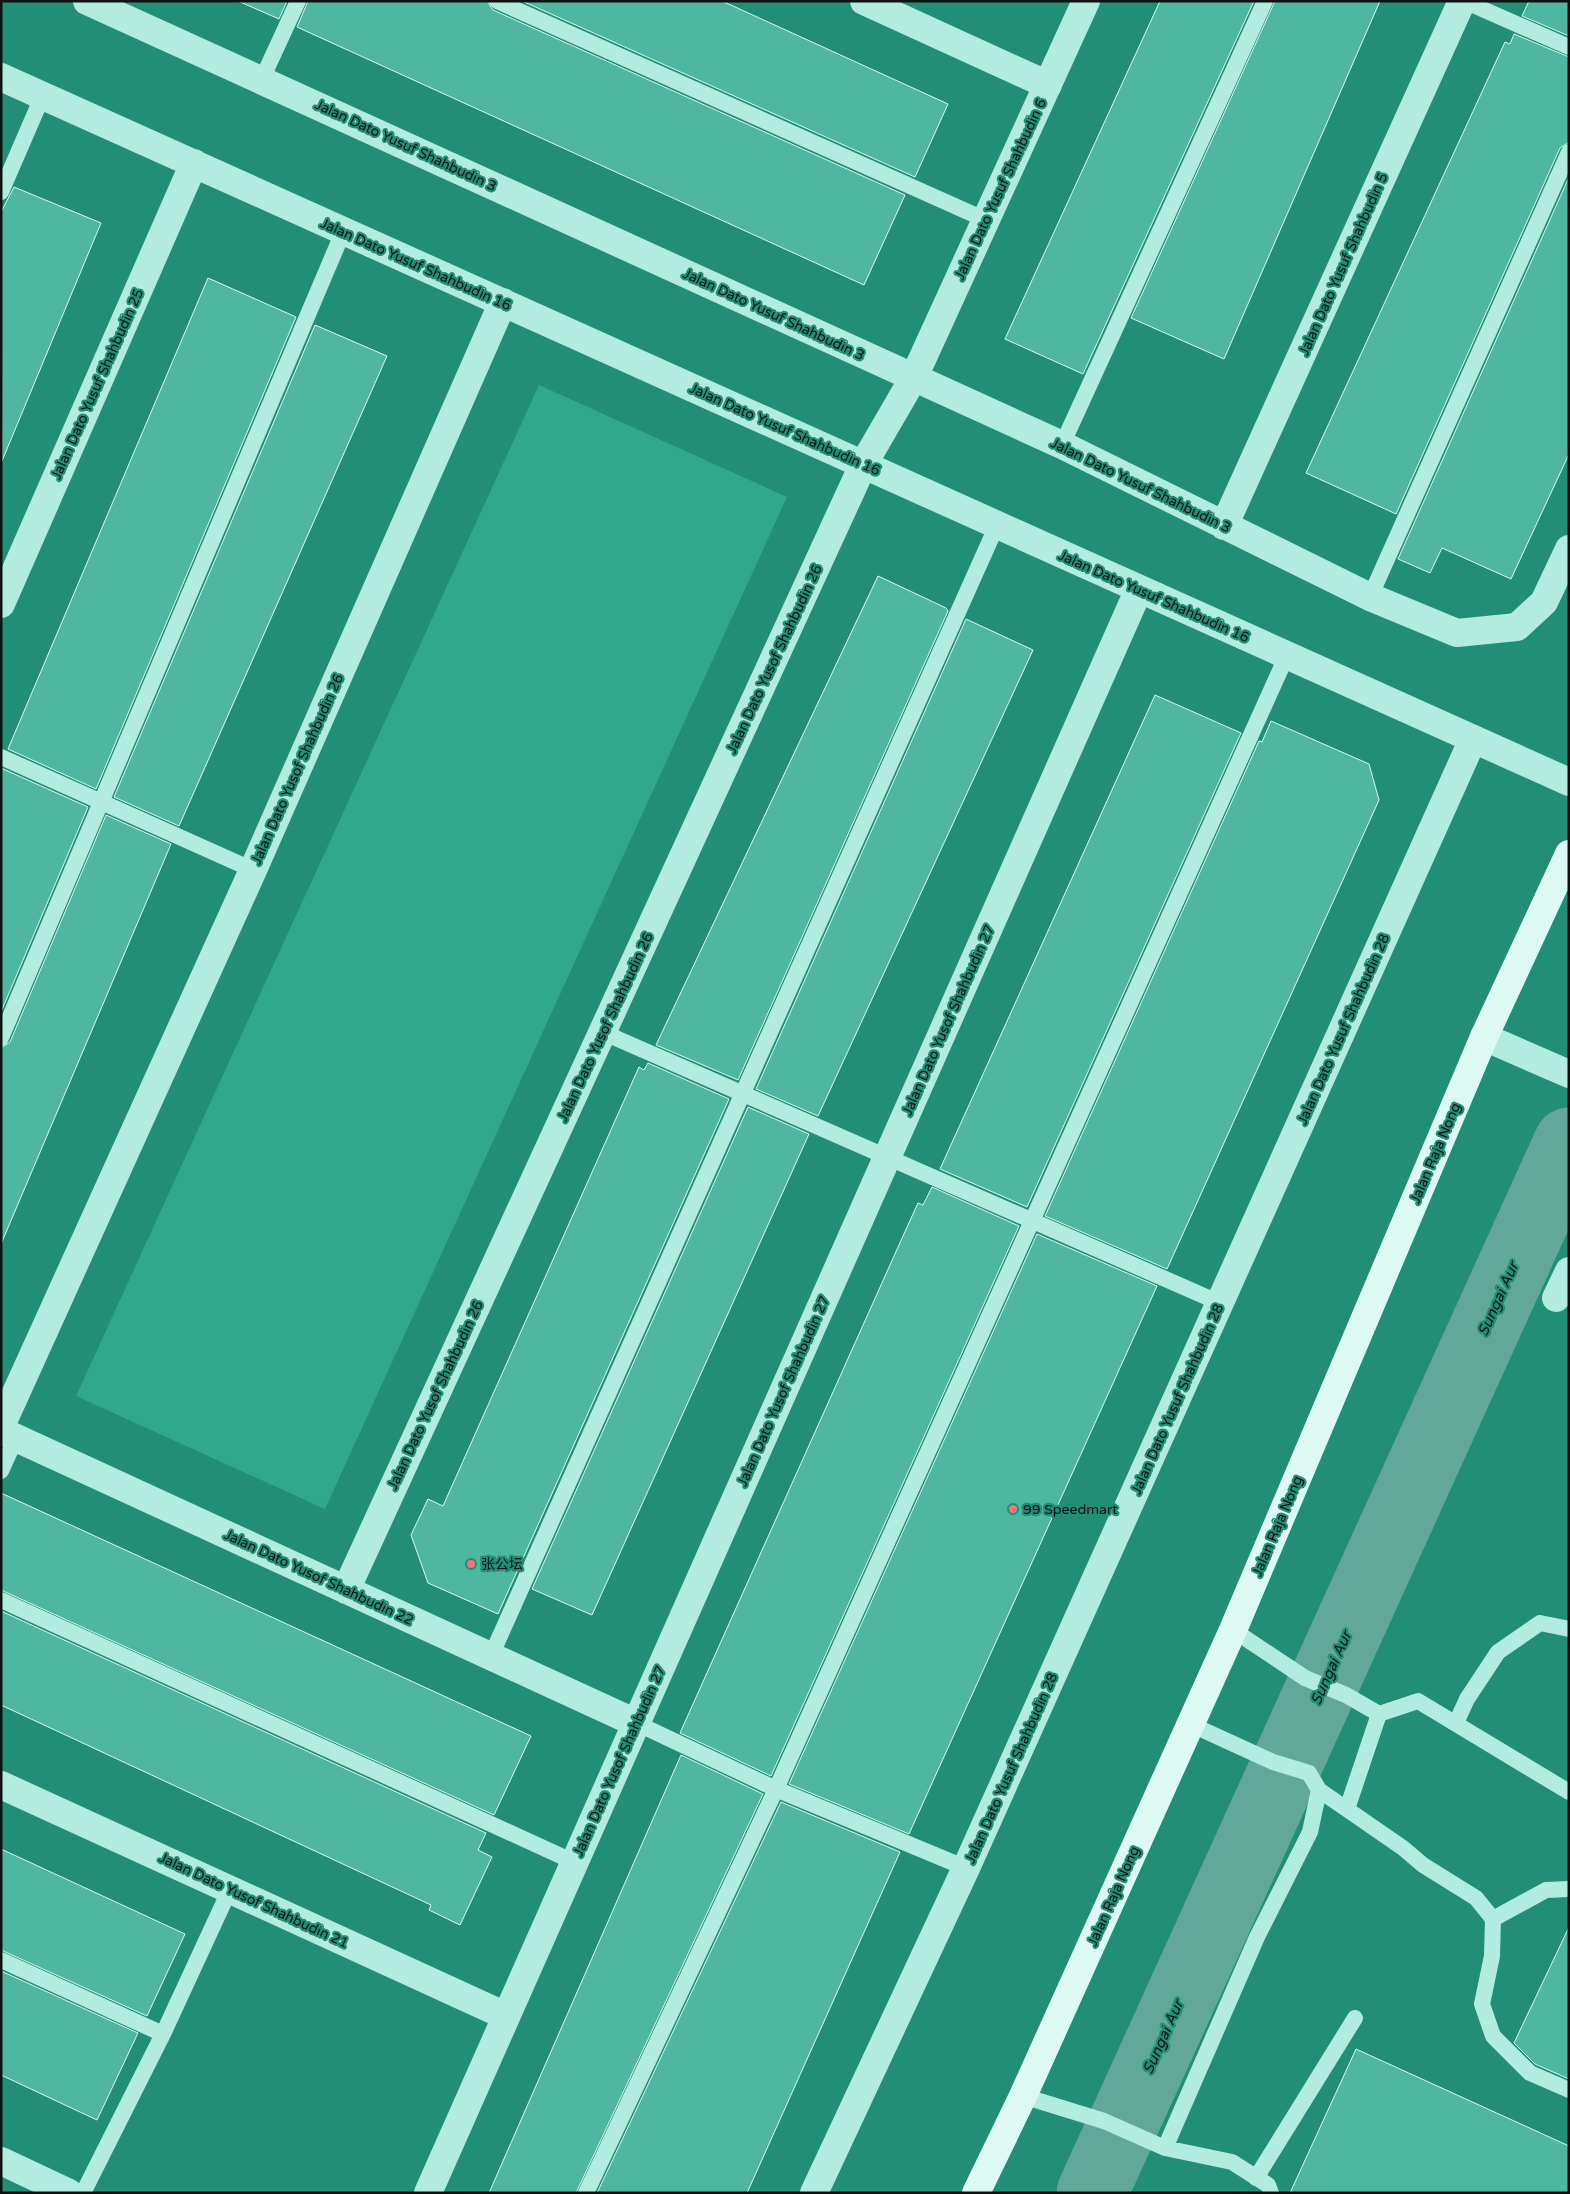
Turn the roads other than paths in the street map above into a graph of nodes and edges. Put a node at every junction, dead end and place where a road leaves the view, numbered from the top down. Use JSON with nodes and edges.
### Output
{"nodes":[{"id":1,"x":88,"y":1,"type":"edge"},
{"id":2,"x":298,"y":1,"type":"edge"},
{"id":3,"x":497,"y":1,"type":"edge"},
{"id":4,"x":864,"y":1,"type":"edge"},
{"id":5,"x":1086,"y":1,"type":"edge"},
{"id":6,"x":1265,"y":1,"type":"edge"},
{"id":7,"x":1463,"y":1,"type":"edge"},
{"id":8,"x":1569,"y":47,"type":"edge"},
{"id":9,"x":1,"y":77,"type":"edge"},
{"id":10,"x":262,"y":80,"type":"junction"},
{"id":11,"x":1048,"y":85,"type":"junction"},
{"id":12,"x":43,"y":95,"type":"junction"},
{"id":13,"x":1569,"y":152,"type":"edge"},
{"id":14,"x":194,"y":163,"type":"junction"},
{"id":15,"x":1,"y":192,"type":"edge"},
{"id":16,"x":986,"y":220,"type":"junction"},
{"id":17,"x":343,"y":232,"type":"junction"},
{"id":18,"x":503,"y":302,"type":"junction"},
{"id":19,"x":914,"y":378,"type":"junction"},
{"id":20,"x":1062,"y":445,"type":"junction"},
{"id":21,"x":863,"y":465,"type":"junction"},
{"id":22,"x":997,"y":525,"type":"junction"},
{"id":23,"x":1224,"y":526,"type":"junction"},
{"id":24,"x":1569,"y":548,"type":"edge"},
{"id":25,"x":1139,"y":589,"type":"junction"},
{"id":26,"x":1370,"y":597,"type":"junction"},
{"id":27,"x":1,"y":604,"type":"edge"},
{"id":28,"x":1287,"y":655,"type":"junction"},
{"id":29,"x":1473,"y":739,"type":"junction"},
{"id":30,"x":1,"y":758,"type":"edge"},
{"id":31,"x":1569,"y":782,"type":"edge"},
{"id":32,"x":101,"y":802,"type":"junction"},
{"id":33,"x":1569,"y":854,"type":"edge"},
{"id":34,"x":253,"y":870,"type":"junction"},
{"id":35,"x":602,"y":1032,"type":"junction"},
{"id":36,"x":1,"y":1038,"type":"edge"},
{"id":37,"x":1484,"y":1038,"type":"junction"},
{"id":38,"x":1569,"y":1074,"type":"edge"},
{"id":39,"x":742,"y":1094,"type":"junction"},
{"id":40,"x":887,"y":1157,"type":"junction"},
{"id":41,"x":1032,"y":1221,"type":"junction"},
{"id":42,"x":1569,"y":1271,"type":"edge"},
{"id":43,"x":1556,"y":1298,"type":"dead end"},
{"id":44,"x":1220,"y":1303,"type":"junction"},
{"id":45,"x":6,"y":1432,"type":"edge"},
{"id":46,"x":1,"y":1470,"type":"edge"},
{"id":47,"x":346,"y":1590,"type":"junction"},
{"id":48,"x":1,"y":1600,"type":"edge"},
{"id":49,"x":1233,"y":1630,"type":"junction"},
{"id":50,"x":1569,"y":1630,"type":"edge"},
{"id":51,"x":491,"y":1656,"type":"junction"},
{"id":52,"x":1379,"y":1714,"type":"junction"},
{"id":53,"x":1456,"y":1723,"type":"junction"},
{"id":54,"x":636,"y":1724,"type":"junction"},
{"id":55,"x":1190,"y":1724,"type":"junction"},
{"id":56,"x":1,"y":1785,"type":"edge"},
{"id":57,"x":776,"y":1789,"type":"junction"},
{"id":58,"x":1320,"y":1790,"type":"junction"},
{"id":59,"x":1569,"y":1792,"type":"edge"},
{"id":60,"x":1347,"y":1809,"type":"junction"},
{"id":61,"x":574,"y":1862,"type":"junction"},
{"id":62,"x":966,"y":1868,"type":"junction"},
{"id":63,"x":230,"y":1889,"type":"junction"},
{"id":64,"x":1569,"y":1889,"type":"edge"},
{"id":65,"x":1493,"y":1918,"type":"junction"},
{"id":66,"x":1,"y":1960,"type":"edge"},
{"id":67,"x":506,"y":2016,"type":"junction"},
{"id":68,"x":1356,"y":2018,"type":"dead end"},
{"id":69,"x":164,"y":2034,"type":"junction"},
{"id":70,"x":1569,"y":2090,"type":"edge"},
{"id":71,"x":1023,"y":2096,"type":"junction"},
{"id":72,"x":1164,"y":2148,"type":"junction"},
{"id":73,"x":1,"y":2161,"type":"edge"},
{"id":74,"x":1256,"y":2178,"type":"junction"},
{"id":75,"x":69,"y":2193,"type":"edge"},
{"id":76,"x":83,"y":2193,"type":"edge"},
{"id":77,"x":428,"y":2193,"type":"edge"},
{"id":78,"x":586,"y":2193,"type":"edge"},
{"id":79,"x":814,"y":2193,"type":"edge"},
{"id":80,"x":976,"y":2193,"type":"edge"},
{"id":81,"x":1270,"y":2193,"type":"edge"}],
"edges":[{"from":1,"to":10,"type":"street","name":"Jalan Dato Yusuf Shahbudin 3"},
{"from":2,"to":10,"type":"lane"},
{"from":3,"to":16,"type":"lane"},
{"from":4,"to":11,"type":"street"},
{"from":5,"to":11,"type":"street","name":"Jalan Dato Yusuf Shahbudin 6"},
{"from":6,"to":20,"type":"lane"},
{"from":7,"to":8,"type":"lane"},
{"from":7,"to":23,"type":"street","name":"Jalan Dato Yusuf Shahbudin 5"},
{"from":9,"to":12,"type":"street","name":"Jalan Dato Yusuf Shahbudin 16"},
{"from":10,"to":19,"type":"street","name":"Jalan Dato Yusuf Shahbudin 3"},
{"from":11,"to":16,"type":"street","name":"Jalan Dato Yusuf Shahbudin 6"},
{"from":12,"to":14,"type":"street","name":"Jalan Dato Yusuf Shahbudin 16"},
{"from":12,"to":15,"type":"lane"},
{"from":13,"to":26,"type":"lane"},
{"from":14,"to":17,"type":"street","name":"Jalan Dato Yusuf Shahbudin 16"},
{"from":14,"to":27,"type":"street","name":"Jalan Dato Yusuf Shahbudin 25"},
{"from":16,"to":19,"type":"street","name":"Jalan Dato Yusuf Shahbudin 6"},
{"from":17,"to":18,"type":"street","name":"Jalan Dato Yusuf Shahbudin 16"},
{"from":17,"to":32,"type":"lane"},
{"from":18,"to":21,"type":"street","name":"Jalan Dato Yusuf Shahbudin 16"},
{"from":18,"to":34,"type":"street","name":"Jalan Dato Yusof Shahbudin 26"},
{"from":19,"to":20,"type":"street","name":"Jalan Dato Yusuf Shahbudin 3"},
{"from":19,"to":21,"type":"street","name":"Jalan Dato Yusuf Shahbudin 6"},
{"from":20,"to":23,"type":"street","name":"Jalan Dato Yusuf Shahbudin 3"},
{"from":21,"to":22,"type":"street","name":"Jalan Dato Yusuf Shahbudin 16"},
{"from":21,"to":35,"type":"street","name":"Jalan Dato Yusof Shahbudin 26"},
{"from":22,"to":25,"type":"street","name":"Jalan Dato Yusuf Shahbudin 16"},
{"from":22,"to":39,"type":"lane"},
{"from":23,"to":26,"type":"street","name":"Jalan Dato Yusuf Shahbudin 3"},
{"from":24,"to":26,"type":"street","name":"Jalan Dato Yusuf Shahbudin 3"},
{"from":25,"to":28,"type":"street","name":"Jalan Dato Yusuf Shahbudin 16"},
{"from":25,"to":40,"type":"street","name":"Jalan Dato Yusof Shahbudin 27"},
{"from":28,"to":29,"type":"street","name":"Jalan Dato Yusuf Shahbudin 16"},
{"from":28,"to":41,"type":"lane"},
{"from":29,"to":31,"type":"street","name":"Jalan Dato Yusuf Shahbudin 16"},
{"from":29,"to":44,"type":"street","name":"Jalan Dato Yusuf Shahbudin 28"},
{"from":30,"to":32,"type":"lane"},
{"from":32,"to":34,"type":"lane"},
{"from":32,"to":36,"type":"lane"},
{"from":33,"to":37,"type":"main road","name":"Jalan Raja Nong"},
{"from":34,"to":45,"type":"street","name":"Jalan Dato Yusof Shahbudin 26"},
{"from":35,"to":39,"type":"lane"},
{"from":35,"to":47,"type":"street","name":"Jalan Dato Yusof Shahbudin 26"},
{"from":37,"to":38,"type":"street"},
{"from":37,"to":49,"type":"main road","name":"Jalan Raja Nong"},
{"from":39,"to":40,"type":"lane"},
{"from":39,"to":51,"type":"lane"},
{"from":40,"to":41,"type":"lane"},
{"from":40,"to":54,"type":"street","name":"Jalan Dato Yusof Shahbudin 27"},
{"from":41,"to":44,"type":"lane"},
{"from":41,"to":57,"type":"lane"},
{"from":42,"to":43,"type":"street"},
{"from":44,"to":62,"type":"street","name":"Jalan Dato Yusuf Shahbudin 28"},
{"from":45,"to":46,"type":"lane"},
{"from":45,"to":47,"type":"street","name":"Jalan Dato Yusof Shahbudin 22"},
{"from":47,"to":51,"type":"street","name":"Jalan Dato Yusof Shahbudin 22"},
{"from":48,"to":61,"type":"lane"},
{"from":49,"to":52,"type":"lane"},
{"from":49,"to":55,"type":"main road","name":"Jalan Raja Nong"},
{"from":50,"to":53,"type":"lane"},
{"from":51,"to":54,"type":"street","name":"Jalan Dato Yusof Shahbudin 22"},
{"from":52,"to":53,"type":"lane"},
{"from":52,"to":60,"type":"lane"},
{"from":53,"to":59,"type":"lane"},
{"from":54,"to":57,"type":"lane"},
{"from":54,"to":61,"type":"street","name":"Jalan Dato Yusof Shahbudin 27"},
{"from":55,"to":58,"type":"lane"},
{"from":55,"to":71,"type":"main road","name":"Jalan Raja Nong"},
{"from":56,"to":63,"type":"street","name":"Jalan Dato Yusof Shahbudin 21"},
{"from":57,"to":62,"type":"lane"},
{"from":57,"to":78,"type":"lane"},
{"from":58,"to":60,"type":"lane"},
{"from":58,"to":72,"type":"lane"},
{"from":60,"to":65,"type":"lane"},
{"from":61,"to":67,"type":"street","name":"Jalan Dato Yusof Shahbudin 27"},
{"from":62,"to":79,"type":"street","name":"Jalan Dato Yusuf Shahbudin 28"},
{"from":63,"to":67,"type":"street","name":"Jalan Dato Yusof Shahbudin 21"},
{"from":63,"to":69,"type":"lane"},
{"from":64,"to":65,"type":"lane"},
{"from":65,"to":70,"type":"lane"},
{"from":66,"to":69,"type":"lane"},
{"from":67,"to":77,"type":"street","name":"Jalan Dato Yusof Shahbudin 27"},
{"from":68,"to":74,"type":"lane"},
{"from":69,"to":76,"type":"lane"},
{"from":71,"to":72,"type":"lane"},
{"from":71,"to":80,"type":"main road","name":"Jalan Raja Nong"},
{"from":72,"to":74,"type":"lane"},
{"from":73,"to":75,"type":"street"},
{"from":74,"to":81,"type":"lane"}]}
